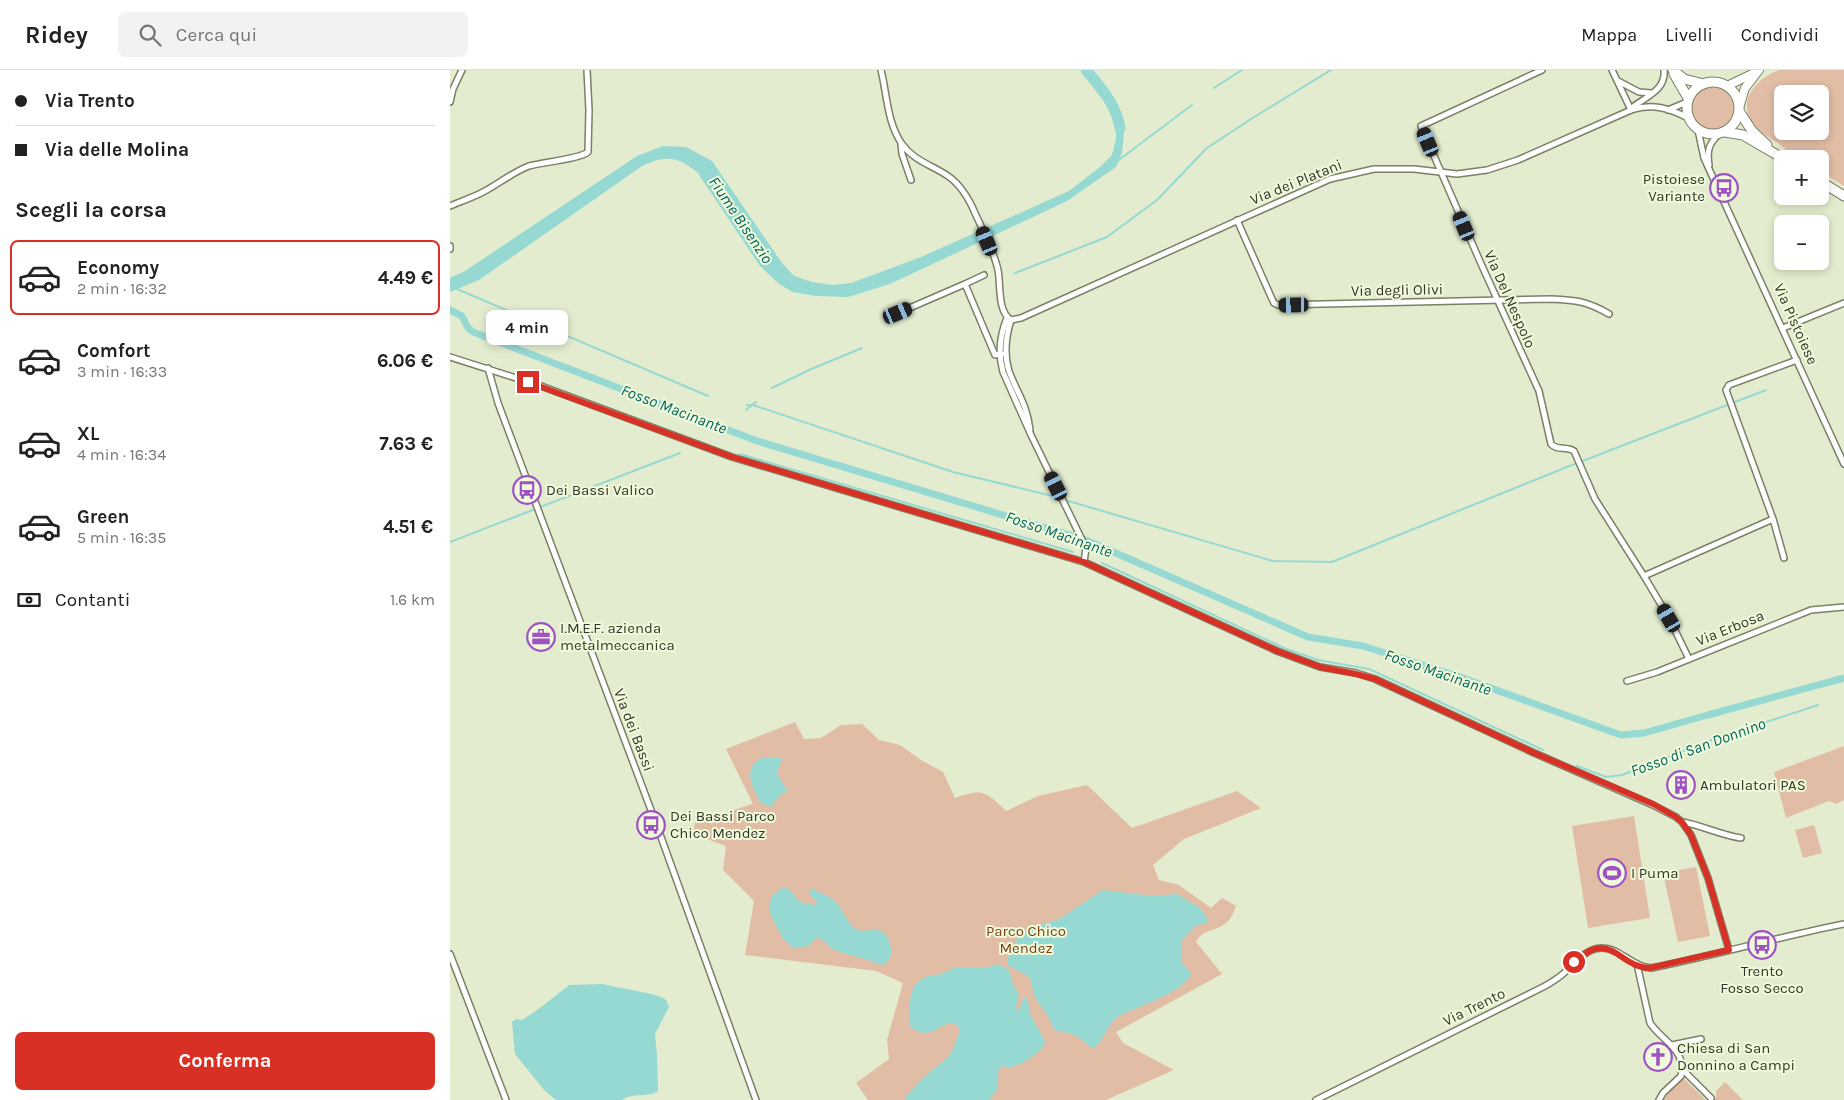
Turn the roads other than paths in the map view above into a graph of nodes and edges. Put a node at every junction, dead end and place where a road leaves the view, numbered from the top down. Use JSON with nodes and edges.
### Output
{"nodes":[{"id":1,"x":462,"y":70,"type":"edge"},
{"id":2,"x":587,"y":70,"type":"edge"},
{"id":3,"x":881,"y":70,"type":"edge"},
{"id":4,"x":1542,"y":70,"type":"edge"},
{"id":5,"x":1612,"y":70,"type":"edge"},
{"id":6,"x":1664,"y":70,"type":"edge"},
{"id":7,"x":1672,"y":70,"type":"edge"},
{"id":8,"x":1759,"y":70,"type":"edge"},
{"id":9,"x":1616,"y":80,"type":"junction"},
{"id":10,"x":1704,"y":84,"type":"junction"},
{"id":11,"x":1728,"y":86,"type":"junction"},
{"id":12,"x":1654,"y":93,"type":"junction"},
{"id":13,"x":1688,"y":100,"type":"junction"},
{"id":14,"x":450,"y":102,"type":"edge"},
{"id":15,"x":1631,"y":110,"type":"junction"},
{"id":16,"x":1668,"y":110,"type":"junction"},
{"id":17,"x":1739,"y":110,"type":"junction"},
{"id":18,"x":1690,"y":119,"type":"junction"},
{"id":19,"x":1698,"y":130,"type":"junction"},
{"id":20,"x":1722,"y":133,"type":"junction"},
{"id":21,"x":901,"y":143,"type":"junction"},
{"id":22,"x":1774,"y":151,"type":"edge"},
{"id":23,"x":1774,"y":154,"type":"edge"},
{"id":24,"x":1710,"y":168,"type":"junction"},
{"id":25,"x":1442,"y":174,"type":"junction"},
{"id":26,"x":911,"y":180,"type":"dead end"},
{"id":27,"x":1829,"y":187,"type":"edge"},
{"id":28,"x":1844,"y":196,"type":"edge"},
{"id":29,"x":450,"y":206,"type":"edge"},
{"id":30,"x":1237,"y":220,"type":"junction"},
{"id":31,"x":984,"y":275,"type":"dead end"},
{"id":32,"x":965,"y":284,"type":"junction"},
{"id":33,"x":1497,"y":301,"type":"junction"},
{"id":34,"x":1844,"y":302,"type":"edge"},
{"id":35,"x":898,"y":313,"type":"dead end"},
{"id":36,"x":1609,"y":314,"type":"dead end"},
{"id":37,"x":1009,"y":319,"type":"junction"},
{"id":38,"x":1783,"y":328,"type":"junction"},
{"id":39,"x":1003,"y":354,"type":"junction"},
{"id":40,"x":450,"y":357,"type":"edge"},
{"id":41,"x":1797,"y":360,"type":"junction"},
{"id":42,"x":488,"y":368,"type":"junction"},
{"id":43,"x":1843,"y":460,"type":"edge"},
{"id":44,"x":1772,"y":520,"type":"junction"},
{"id":45,"x":1784,"y":558,"type":"dead end"},
{"id":46,"x":1084,"y":562,"type":"junction"},
{"id":47,"x":1644,"y":576,"type":"junction"},
{"id":48,"x":1844,"y":607,"type":"edge"},
{"id":49,"x":1689,"y":659,"type":"junction"},
{"id":50,"x":1627,"y":680,"type":"dead end"},
{"id":51,"x":1682,"y":822,"type":"junction"},
{"id":52,"x":1741,"y":838,"type":"dead end"},
{"id":53,"x":1844,"y":924,"type":"edge"},
{"id":54,"x":1729,"y":950,"type":"junction"},
{"id":55,"x":450,"y":954,"type":"edge"},
{"id":56,"x":1637,"y":964,"type":"junction"},
{"id":57,"x":1701,"y":1039,"type":"dead end"},
{"id":58,"x":1672,"y":1044,"type":"junction"},
{"id":59,"x":1682,"y":1069,"type":"junction"},
{"id":60,"x":1711,"y":1098,"type":"dead end"},
{"id":61,"x":506,"y":1100,"type":"edge"},
{"id":62,"x":756,"y":1100,"type":"edge"},
{"id":63,"x":1316,"y":1100,"type":"edge"},
{"id":64,"x":1659,"y":1100,"type":"edge"}],
"edges":[{"from":1,"to":14,"type":"street"},
{"from":2,"to":29,"type":"street"},
{"from":3,"to":21,"type":"street"},
{"from":4,"to":25,"type":"street","name":"Via Del Nespolo"},
{"from":5,"to":9,"type":"street"},
{"from":6,"to":12,"type":"street","name":"Via dei Platani"},
{"from":7,"to":10,"type":"main road","name":"Via Pistoiese"},
{"from":7,"to":13,"type":"main road","name":"Via Pistoiese"},
{"from":8,"to":11,"type":"street"},
{"from":8,"to":17,"type":"street"},
{"from":9,"to":12,"type":"street"},
{"from":9,"to":15,"type":"street"},
{"from":10,"to":11,"type":"main road","name":"Via Pistoiese"},
{"from":10,"to":13,"type":"main road"},
{"from":11,"to":17,"type":"main road"},
{"from":12,"to":15,"type":"street","name":"Via dei Platani"},
{"from":13,"to":16,"type":"street","name":"Via dei Platani"},
{"from":13,"to":18,"type":"main road","name":"Via Pistoiese"},
{"from":15,"to":16,"type":"street","name":"Via dei Platani"},
{"from":15,"to":25,"type":"street","name":"Via dei Platani"},
{"from":16,"to":18,"type":"street","name":"Via dei Platani"},
{"from":17,"to":20,"type":"main road","name":"Via Pistoiese"},
{"from":17,"to":22,"type":"main road"},
{"from":18,"to":19,"type":"main road","name":"Via Pistoiese"},
{"from":19,"to":20,"type":"main road"},
{"from":19,"to":24,"type":"street","name":"Via Pistoiese"},
{"from":20,"to":23,"type":"main road"},
{"from":20,"to":24,"type":"street","name":"Via Pistoiese"},
{"from":21,"to":26,"type":"street"},
{"from":21,"to":37,"type":"street"},
{"from":24,"to":38,"type":"street","name":"Via Pistoiese"},
{"from":25,"to":30,"type":"street","name":"Via dei Platani"},
{"from":25,"to":33,"type":"street","name":"Via Del Nespolo"},
{"from":27,"to":28,"type":"main road"},
{"from":30,"to":33,"type":"street","name":"Via degli Olivi"},
{"from":30,"to":37,"type":"street","name":"Via dei Platani"},
{"from":31,"to":32,"type":"street"},
{"from":32,"to":35,"type":"street"},
{"from":32,"to":39,"type":"street"},
{"from":33,"to":36,"type":"street","name":"Via degli Olivi"},
{"from":33,"to":47,"type":"street","name":"Via Del Nespolo"},
{"from":34,"to":38,"type":"street"},
{"from":37,"to":39,"type":"street"},
{"from":38,"to":41,"type":"street","name":"Via Pistoiese"},
{"from":39,"to":46,"type":"street"},
{"from":40,"to":42,"type":"street"},
{"from":41,"to":43,"type":"street","name":"Via Pistoiese"},
{"from":41,"to":44,"type":"street"},
{"from":42,"to":46,"type":"street"},
{"from":42,"to":62,"type":"street","name":"Via dei Bassi"},
{"from":44,"to":45,"type":"street"},
{"from":44,"to":47,"type":"street"},
{"from":46,"to":51,"type":"street"},
{"from":47,"to":49,"type":"street"},
{"from":48,"to":49,"type":"street","name":"Via Erbosa"},
{"from":49,"to":50,"type":"street","name":"Via Erbosa"},
{"from":51,"to":52,"type":"street"},
{"from":51,"to":54,"type":"street"},
{"from":53,"to":54,"type":"street","name":"Via Trento"},
{"from":54,"to":56,"type":"street","name":"Via Trento"},
{"from":55,"to":61,"type":"street"},
{"from":56,"to":58,"type":"street"},
{"from":56,"to":63,"type":"street","name":"Via Trento"},
{"from":57,"to":58,"type":"street"},
{"from":58,"to":59,"type":"street"},
{"from":59,"to":60,"type":"street"},
{"from":59,"to":64,"type":"street"}]}
